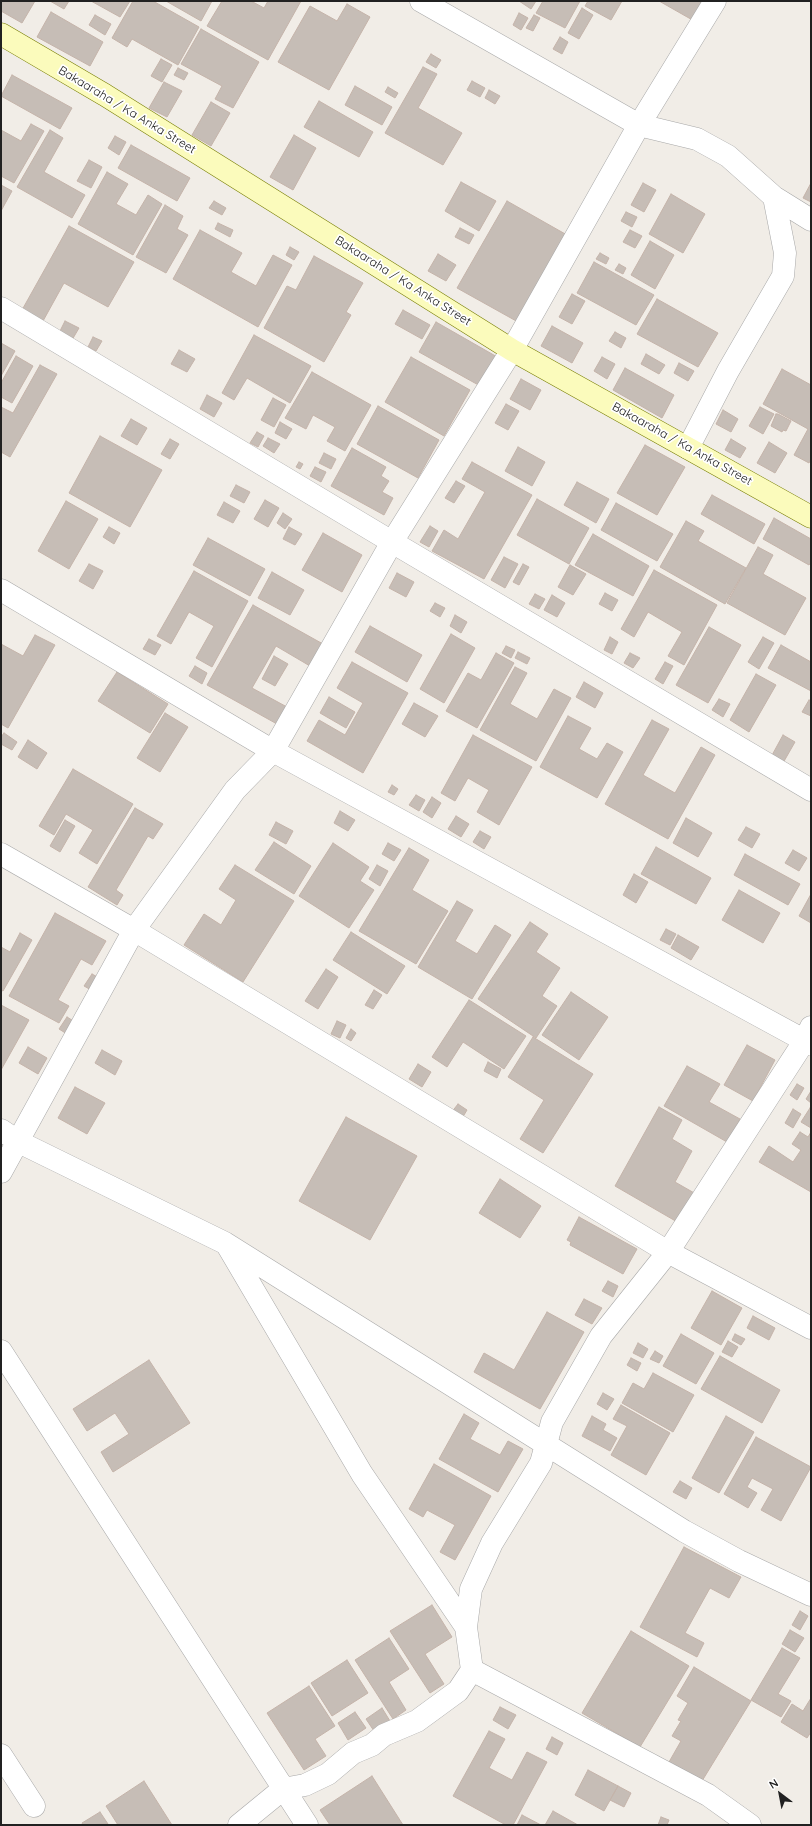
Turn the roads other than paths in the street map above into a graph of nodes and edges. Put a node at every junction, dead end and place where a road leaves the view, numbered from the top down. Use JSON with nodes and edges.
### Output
{"nodes":[{"id":1,"x":421,"y":1,"type":"edge"},
{"id":2,"x":715,"y":1,"type":"edge"},
{"id":3,"x":1,"y":34,"type":"edge"},
{"id":4,"x":639,"y":125,"type":"junction"},
{"id":5,"x":774,"y":197,"type":"junction"},
{"id":6,"x":811,"y":220,"type":"edge"},
{"id":7,"x":1,"y":308,"type":"edge"},
{"id":8,"x":512,"y":350,"type":"junction"},
{"id":9,"x":688,"y":448,"type":"junction"},
{"id":10,"x":811,"y":517,"type":"edge"},
{"id":11,"x":392,"y":542,"type":"junction"},
{"id":12,"x":1,"y":590,"type":"edge"},
{"id":13,"x":272,"y":751,"type":"junction"},
{"id":14,"x":811,"y":790,"type":"edge"},
{"id":15,"x":1,"y":854,"type":"edge"},
{"id":16,"x":134,"y":930,"type":"junction"},
{"id":17,"x":809,"y":1037,"type":"edge"},
{"id":18,"x":1,"y":1130,"type":"edge"},
{"id":19,"x":19,"y":1142,"type":"junction"},
{"id":20,"x":1,"y":1172,"type":"edge"},
{"id":21,"x":225,"y":1243,"type":"junction"},
{"id":22,"x":668,"y":1252,"type":"junction"},
{"id":23,"x":811,"y":1328,"type":"edge"},
{"id":24,"x":1,"y":1351,"type":"edge"},
{"id":25,"x":547,"y":1443,"type":"junction"},
{"id":26,"x":811,"y":1595,"type":"edge"},
{"id":27,"x":466,"y":1626,"type":"junction"},
{"id":28,"x":472,"y":1670,"type":"junction"},
{"id":29,"x":1,"y":1754,"type":"edge"},
{"id":30,"x":283,"y":1789,"type":"junction"},
{"id":31,"x":34,"y":1806,"type":"dead end"},
{"id":32,"x":239,"y":1825,"type":"edge"},
{"id":33,"x":307,"y":1825,"type":"edge"},
{"id":34,"x":750,"y":1825,"type":"edge"}],
"edges":[{"from":1,"to":4,"type":"street"},
{"from":2,"to":4,"type":"street"},
{"from":3,"to":8,"type":"street","name":"Bakaaraha / Ka Anka Street"},
{"from":4,"to":5,"type":"street"},
{"from":4,"to":8,"type":"street"},
{"from":5,"to":6,"type":"street"},
{"from":5,"to":9,"type":"street"},
{"from":7,"to":11,"type":"street"},
{"from":8,"to":9,"type":"street","name":"Bakaaraha / Ka Anka Street"},
{"from":8,"to":11,"type":"street"},
{"from":9,"to":10,"type":"street","name":"Bakaaraha / Ka Anka Street"},
{"from":11,"to":13,"type":"street"},
{"from":11,"to":14,"type":"street"},
{"from":12,"to":13,"type":"street"},
{"from":13,"to":16,"type":"street"},
{"from":13,"to":17,"type":"street"},
{"from":15,"to":16,"type":"street"},
{"from":16,"to":19,"type":"street"},
{"from":16,"to":22,"type":"street"},
{"from":17,"to":22,"type":"street"},
{"from":18,"to":19,"type":"street"},
{"from":19,"to":20,"type":"street"},
{"from":19,"to":21,"type":"street"},
{"from":21,"to":25,"type":"street"},
{"from":21,"to":27,"type":"street"},
{"from":22,"to":23,"type":"street"},
{"from":22,"to":25,"type":"street"},
{"from":24,"to":30,"type":"street"},
{"from":25,"to":26,"type":"street"},
{"from":25,"to":27,"type":"street"},
{"from":27,"to":28,"type":"street"},
{"from":28,"to":30,"type":"street"},
{"from":28,"to":34,"type":"street"},
{"from":29,"to":31,"type":"street"},
{"from":30,"to":32,"type":"street"},
{"from":30,"to":33,"type":"street"}]}
